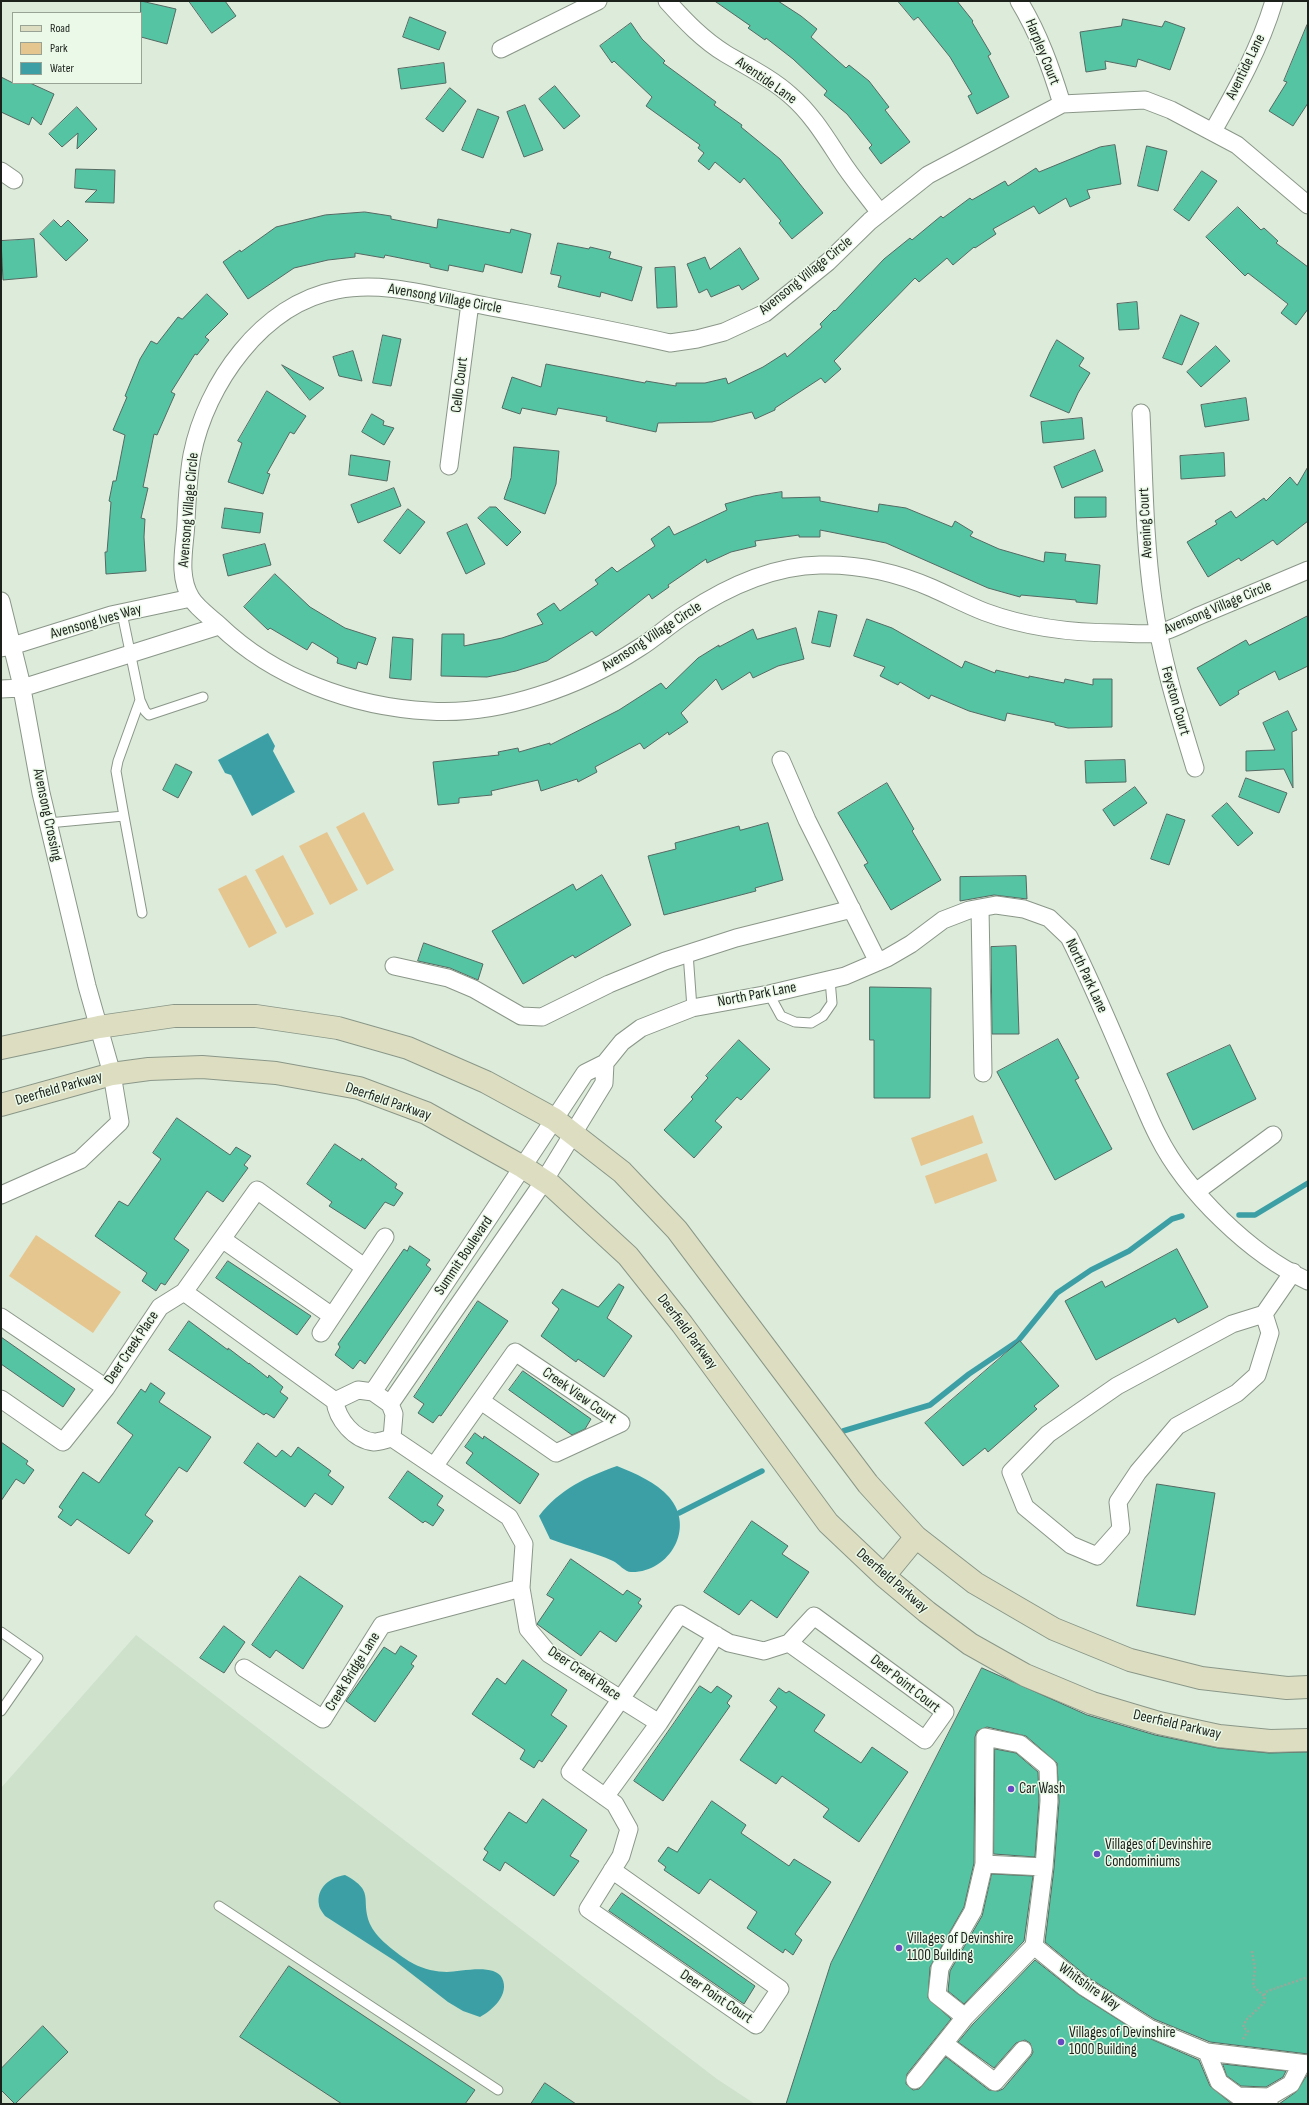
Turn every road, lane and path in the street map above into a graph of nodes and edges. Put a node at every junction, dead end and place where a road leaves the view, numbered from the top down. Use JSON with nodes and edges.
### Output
{"nodes":[{"id":1,"x":598,"y":1,"type":"edge"},
{"id":2,"x":667,"y":1,"type":"edge"},
{"id":3,"x":1019,"y":1,"type":"edge"},
{"id":4,"x":1274,"y":1,"type":"edge"},
{"id":5,"x":501,"y":49,"type":"dead end"},
{"id":6,"x":1062,"y":104,"type":"junction"},
{"id":7,"x":1213,"y":131,"type":"junction"},
{"id":8,"x":1308,"y":205,"type":"edge"},
{"id":9,"x":880,"y":213,"type":"junction"},
{"id":10,"x":470,"y":303,"type":"junction"},
{"id":11,"x":1141,"y":413,"type":"dead end"},
{"id":12,"x":449,"y":466,"type":"dead end"},
{"id":13,"x":1308,"y":570,"type":"edge"},
{"id":14,"x":191,"y":598,"type":"junction"},
{"id":15,"x":1,"y":601,"type":"edge"},
{"id":16,"x":122,"y":613,"type":"junction"},
{"id":17,"x":220,"y":626,"type":"junction"},
{"id":18,"x":1158,"y":633,"type":"junction"},
{"id":19,"x":7,"y":647,"type":"edge"},
{"id":20,"x":131,"y":654,"type":"junction"},
{"id":21,"x":22,"y":688,"type":"junction"},
{"id":22,"x":1,"y":689,"type":"edge"},
{"id":23,"x":203,"y":697,"type":"dead end"},
{"id":24,"x":140,"y":700,"type":"junction"},
{"id":25,"x":781,"y":760,"type":"dead end"},
{"id":26,"x":1195,"y":768,"type":"dead end"},
{"id":27,"x":124,"y":816,"type":"junction"},
{"id":28,"x":48,"y":823,"type":"junction"},
{"id":29,"x":980,"y":908,"type":"junction"},
{"id":30,"x":852,"y":909,"type":"junction"},
{"id":31,"x":142,"y":913,"type":"dead end"},
{"id":32,"x":688,"y":953,"type":"junction"},
{"id":33,"x":878,"y":962,"type":"junction"},
{"id":34,"x":394,"y":966,"type":"dead end"},
{"id":35,"x":830,"y":980,"type":"junction"},
{"id":36,"x":769,"y":994,"type":"junction"},
{"id":37,"x":692,"y":1008,"type":"junction"},
{"id":38,"x":99,"y":1027,"type":"junction"},
{"id":39,"x":1,"y":1048,"type":"edge"},
{"id":40,"x":605,"y":1063,"type":"junction"},
{"id":41,"x":983,"y":1073,"type":"dead end"},
{"id":42,"x":112,"y":1074,"type":"junction"},
{"id":43,"x":1,"y":1106,"type":"edge"},
{"id":44,"x":554,"y":1119,"type":"junction"},
{"id":45,"x":574,"y":1134,"type":"junction"},
{"id":46,"x":1274,"y":1135,"type":"dead end"},
{"id":47,"x":523,"y":1167,"type":"junction"},
{"id":48,"x":544,"y":1181,"type":"junction"},
{"id":49,"x":1197,"y":1191,"type":"junction"},
{"id":50,"x":1,"y":1195,"type":"edge"},
{"id":51,"x":385,"y":1238,"type":"dead end"},
{"id":52,"x":222,"y":1239,"type":"junction"},
{"id":53,"x":364,"y":1267,"type":"junction"},
{"id":54,"x":1293,"y":1272,"type":"junction"},
{"id":55,"x":1308,"y":1281,"type":"edge"},
{"id":56,"x":184,"y":1292,"type":"junction"},
{"id":57,"x":1264,"y":1314,"type":"junction"},
{"id":58,"x":332,"y":1316,"type":"junction"},
{"id":59,"x":1,"y":1317,"type":"edge"},
{"id":60,"x":321,"y":1333,"type":"dead end"},
{"id":61,"x":106,"y":1388,"type":"junction"},
{"id":62,"x":373,"y":1392,"type":"junction"},
{"id":63,"x":1,"y":1399,"type":"edge"},
{"id":64,"x":481,"y":1400,"type":"junction"},
{"id":65,"x":335,"y":1401,"type":"junction"},
{"id":66,"x":390,"y":1404,"type":"junction"},
{"id":67,"x":392,"y":1438,"type":"junction"},
{"id":68,"x":435,"y":1466,"type":"junction"},
{"id":69,"x":916,"y":1537,"type":"junction"},
{"id":70,"x":884,"y":1576,"type":"junction"},
{"id":71,"x":521,"y":1588,"type":"junction"},
{"id":72,"x":1,"y":1632,"type":"edge"},
{"id":73,"x":716,"y":1635,"type":"junction"},
{"id":74,"x":789,"y":1643,"type":"junction"},
{"id":75,"x":244,"y":1668,"type":"dead end"},
{"id":76,"x":1308,"y":1686,"type":"edge"},
{"id":77,"x":621,"y":1699,"type":"junction"},
{"id":78,"x":1,"y":1711,"type":"edge"},
{"id":79,"x":659,"y":1723,"type":"junction"},
{"id":80,"x":1308,"y":1740,"type":"edge"},
{"id":81,"x":606,"y":1797,"type":"junction"},
{"id":82,"x":984,"y":1864,"type":"junction"},
{"id":83,"x":1044,"y":1867,"type":"junction"},
{"id":84,"x":612,"y":1870,"type":"junction"},
{"id":85,"x":219,"y":1906,"type":"dead end"},
{"id":86,"x":1034,"y":1946,"type":"junction"},
{"id":87,"x":1252,"y":1951,"type":"dead end"},
{"id":88,"x":1308,"y":1977,"type":"edge"},
{"id":89,"x":1264,"y":1996,"type":"junction"},
{"id":90,"x":965,"y":2017,"type":"junction"},
{"id":91,"x":944,"y":2044,"type":"junction"},
{"id":92,"x":1023,"y":2050,"type":"dead end"},
{"id":93,"x":1207,"y":2052,"type":"junction"},
{"id":94,"x":1234,"y":2056,"type":"junction"},
{"id":95,"x":1305,"y":2064,"type":"edge"},
{"id":96,"x":915,"y":2080,"type":"dead end"},
{"id":97,"x":498,"y":2090,"type":"dead end"},
{"id":98,"x":1269,"y":2100,"type":"edge"}],
"edges":[{"from":1,"to":5,"type":"street"},
{"from":2,"to":9,"type":"street","name":"Aventide Lane"},
{"from":3,"to":6,"type":"street","name":"Harpley Court"},
{"from":4,"to":7,"type":"street","name":"Aventide Lane"},
{"from":6,"to":7,"type":"street","name":"Avensong Village Circle"},
{"from":6,"to":9,"type":"street","name":"Avensong Village Circle"},
{"from":7,"to":8,"type":"street","name":"Avensong Village Circle"},
{"from":9,"to":10,"type":"street","name":"Avensong Village Circle"},
{"from":10,"to":12,"type":"street","name":"Cello Court"},
{"from":10,"to":14,"type":"street","name":"Avensong Village Circle"},
{"from":11,"to":18,"type":"street","name":"Avening Court"},
{"from":13,"to":18,"type":"street","name":"Avensong Village Circle"},
{"from":14,"to":16,"type":"street","name":"Avensong Ives Way"},
{"from":14,"to":17,"type":"street","name":"Avensong Village Circle"},
{"from":15,"to":19,"type":"street","name":"Avensong Crossing"},
{"from":16,"to":19,"type":"street","name":"Avensong Ives Way"},
{"from":16,"to":20,"type":"lane"},
{"from":17,"to":18,"type":"street","name":"Avensong Village Circle"},
{"from":17,"to":20,"type":"street"},
{"from":18,"to":26,"type":"street","name":"Feyston Court"},
{"from":19,"to":21,"type":"street","name":"Avensong Crossing"},
{"from":20,"to":21,"type":"street"},
{"from":20,"to":24,"type":"lane"},
{"from":21,"to":22,"type":"street"},
{"from":21,"to":28,"type":"street","name":"Avensong Crossing"},
{"from":23,"to":24,"type":"lane"},
{"from":24,"to":27,"type":"lane"},
{"from":25,"to":30,"type":"street"},
{"from":27,"to":28,"type":"lane"},
{"from":27,"to":31,"type":"lane"},
{"from":28,"to":38,"type":"street","name":"Avensong Crossing"},
{"from":29,"to":33,"type":"street","name":"North Park Lane"},
{"from":29,"to":41,"type":"street"},
{"from":29,"to":49,"type":"street","name":"North Park Lane"},
{"from":30,"to":32,"type":"street"},
{"from":30,"to":33,"type":"street"},
{"from":32,"to":34,"type":"street"},
{"from":32,"to":37,"type":"lane"},
{"from":33,"to":35,"type":"street","name":"North Park Lane"},
{"from":35,"to":36,"type":"street","name":"North Park Lane"},
{"from":35,"to":36,"type":"lane"},
{"from":36,"to":37,"type":"street","name":"North Park Lane"},
{"from":37,"to":40,"type":"street","name":"North Park Lane"},
{"from":38,"to":39,"type":"main road"},
{"from":38,"to":42,"type":"street"},
{"from":38,"to":44,"type":"main road"},
{"from":40,"to":44,"type":"street","name":"North Park Lane"},
{"from":40,"to":45,"type":"street"},
{"from":42,"to":43,"type":"main road","name":"Deerfield Parkway"},
{"from":42,"to":47,"type":"main road","name":"Deerfield Parkway"},
{"from":42,"to":50,"type":"street"},
{"from":44,"to":45,"type":"main road"},
{"from":44,"to":47,"type":"street","name":"Summit Boulevard"},
{"from":45,"to":48,"type":"street","name":"Summit Boulevard"},
{"from":45,"to":69,"type":"main road"},
{"from":46,"to":49,"type":"street"},
{"from":47,"to":48,"type":"main road","name":"Deerfield Parkway"},
{"from":47,"to":62,"type":"street","name":"Summit Boulevard"},
{"from":48,"to":66,"type":"street","name":"Summit Boulevard"},
{"from":48,"to":70,"type":"main road","name":"Deerfield Parkway"},
{"from":49,"to":54,"type":"street","name":"North Park Lane"},
{"from":51,"to":53,"type":"street"},
{"from":52,"to":53,"type":"street"},
{"from":52,"to":56,"type":"street"},
{"from":52,"to":58,"type":"street"},
{"from":53,"to":58,"type":"street"},
{"from":54,"to":55,"type":"street","name":"North Park Lane"},
{"from":54,"to":57,"type":"street"},
{"from":56,"to":61,"type":"street","name":"Deer Creek Place"},
{"from":56,"to":65,"type":"street"},
{"from":57,"to":57,"type":"street"},
{"from":58,"to":60,"type":"street"},
{"from":59,"to":61,"type":"street"},
{"from":61,"to":63,"type":"street","name":"Deer Creek Place"},
{"from":62,"to":65,"type":"street"},
{"from":62,"to":66,"type":"street"},
{"from":64,"to":64,"type":"street","name":"Creek View Court"},
{"from":64,"to":68,"type":"street","name":"Creek View Court"},
{"from":65,"to":67,"type":"street"},
{"from":66,"to":67,"type":"street"},
{"from":67,"to":68,"type":"street","name":"Deer Creek Place"},
{"from":68,"to":71,"type":"street","name":"Deer Creek Place"},
{"from":69,"to":70,"type":"main road"},
{"from":69,"to":76,"type":"main road"},
{"from":70,"to":80,"type":"main road","name":"Deerfield Parkway"},
{"from":71,"to":75,"type":"street","name":"Creek Bridge Lane"},
{"from":71,"to":77,"type":"street","name":"Deer Creek Place"},
{"from":72,"to":78,"type":"lane"},
{"from":73,"to":74,"type":"street","name":"Deer Point Court"},
{"from":73,"to":77,"type":"street","name":"Deer Point Court"},
{"from":73,"to":79,"type":"street"},
{"from":74,"to":74,"type":"street","name":"Deer Point Court"},
{"from":77,"to":79,"type":"street","name":"Deer Creek Place"},
{"from":77,"to":81,"type":"street","name":"Deer Point Court"},
{"from":79,"to":81,"type":"street"},
{"from":81,"to":84,"type":"street","name":"Deer Point Court"},
{"from":82,"to":83,"type":"street"},
{"from":82,"to":83,"type":"street"},
{"from":82,"to":90,"type":"street"},
{"from":83,"to":86,"type":"street"},
{"from":84,"to":84,"type":"street","name":"Deer Point Court"},
{"from":85,"to":97,"type":"lane"},
{"from":86,"to":90,"type":"street"},
{"from":86,"to":93,"type":"street","name":"Whitshire Way"},
{"from":87,"to":89,"type":"path"},
{"from":88,"to":89,"type":"path"},
{"from":89,"to":94,"type":"path"},
{"from":90,"to":91,"type":"street"},
{"from":91,"to":92,"type":"street"},
{"from":91,"to":96,"type":"street"},
{"from":93,"to":94,"type":"street","name":"Whitshire Way"},
{"from":93,"to":98,"type":"street"},
{"from":94,"to":95,"type":"street","name":"Whitshire Way"},
{"from":95,"to":98,"type":"street"}]}
